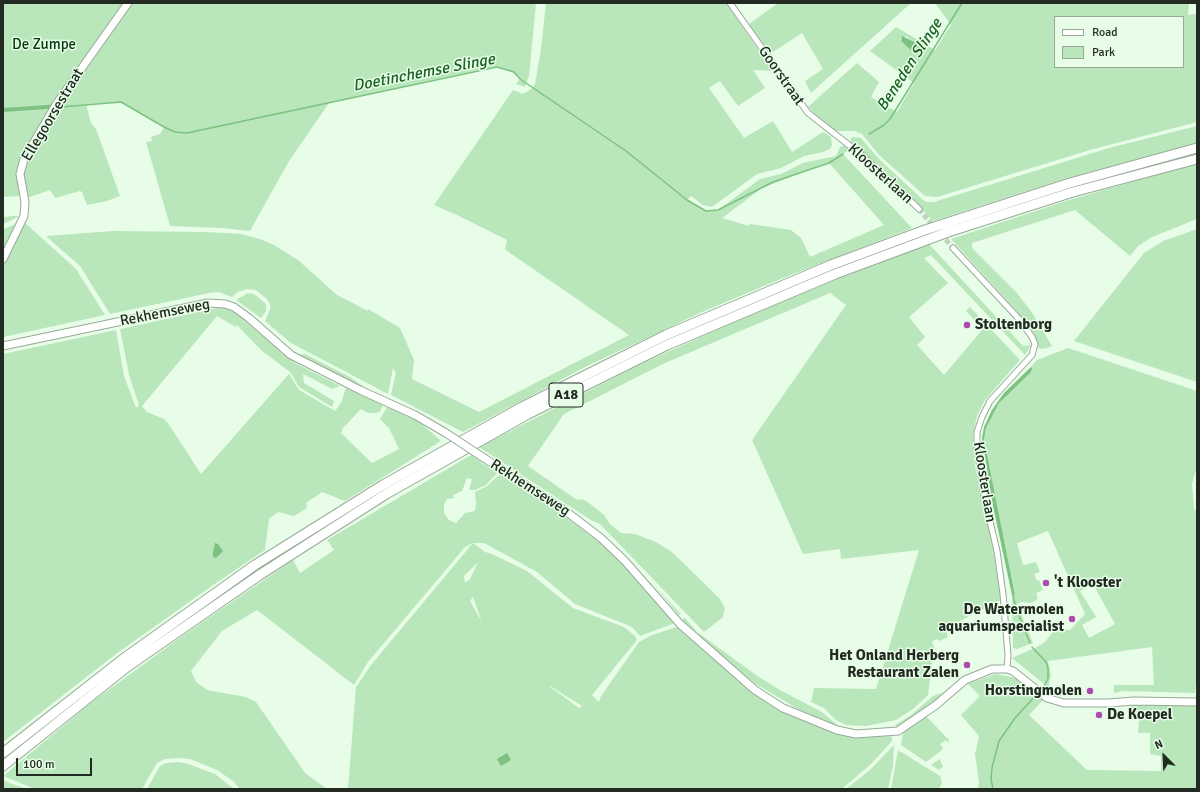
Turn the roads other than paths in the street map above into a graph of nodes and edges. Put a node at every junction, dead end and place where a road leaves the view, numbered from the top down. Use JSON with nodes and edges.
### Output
{"nodes":[{"id":1,"x":128,"y":3,"type":"edge"},
{"id":2,"x":730,"y":3,"type":"edge"},
{"id":3,"x":841,"y":139,"type":"joint"},
{"id":4,"x":1197,"y":148,"type":"edge"},
{"id":5,"x":1197,"y":159,"type":"edge"},
{"id":6,"x":919,"y":209,"type":"tunnel mouth"},
{"id":7,"x":953,"y":248,"type":"tunnel mouth"},
{"id":8,"x":3,"y":260,"type":"edge"},
{"id":9,"x":3,"y":346,"type":"edge"},
{"id":10,"x":1007,"y":669,"type":"junction"},
{"id":11,"x":1197,"y":702,"type":"edge"},
{"id":12,"x":3,"y":754,"type":"edge"},
{"id":13,"x":3,"y":766,"type":"edge"}],
"edges":[{"from":1,"to":8,"type":"street","name":"Ellegoorsestraat"},
{"from":2,"to":3,"type":"street","name":"Goorstraat"},
{"from":3,"to":6,"type":"street","name":"Kloosterlaan"},
{"from":4,"to":12,"type":"highway","number":"A18"},
{"from":5,"to":13,"type":"highway","number":"A18"},
{"from":7,"to":10,"type":"street","name":"Kloosterlaan"},
{"from":9,"to":10,"type":"street","name":"Rekhemseweg","bridge":true},
{"from":10,"to":11,"type":"street"}]}
